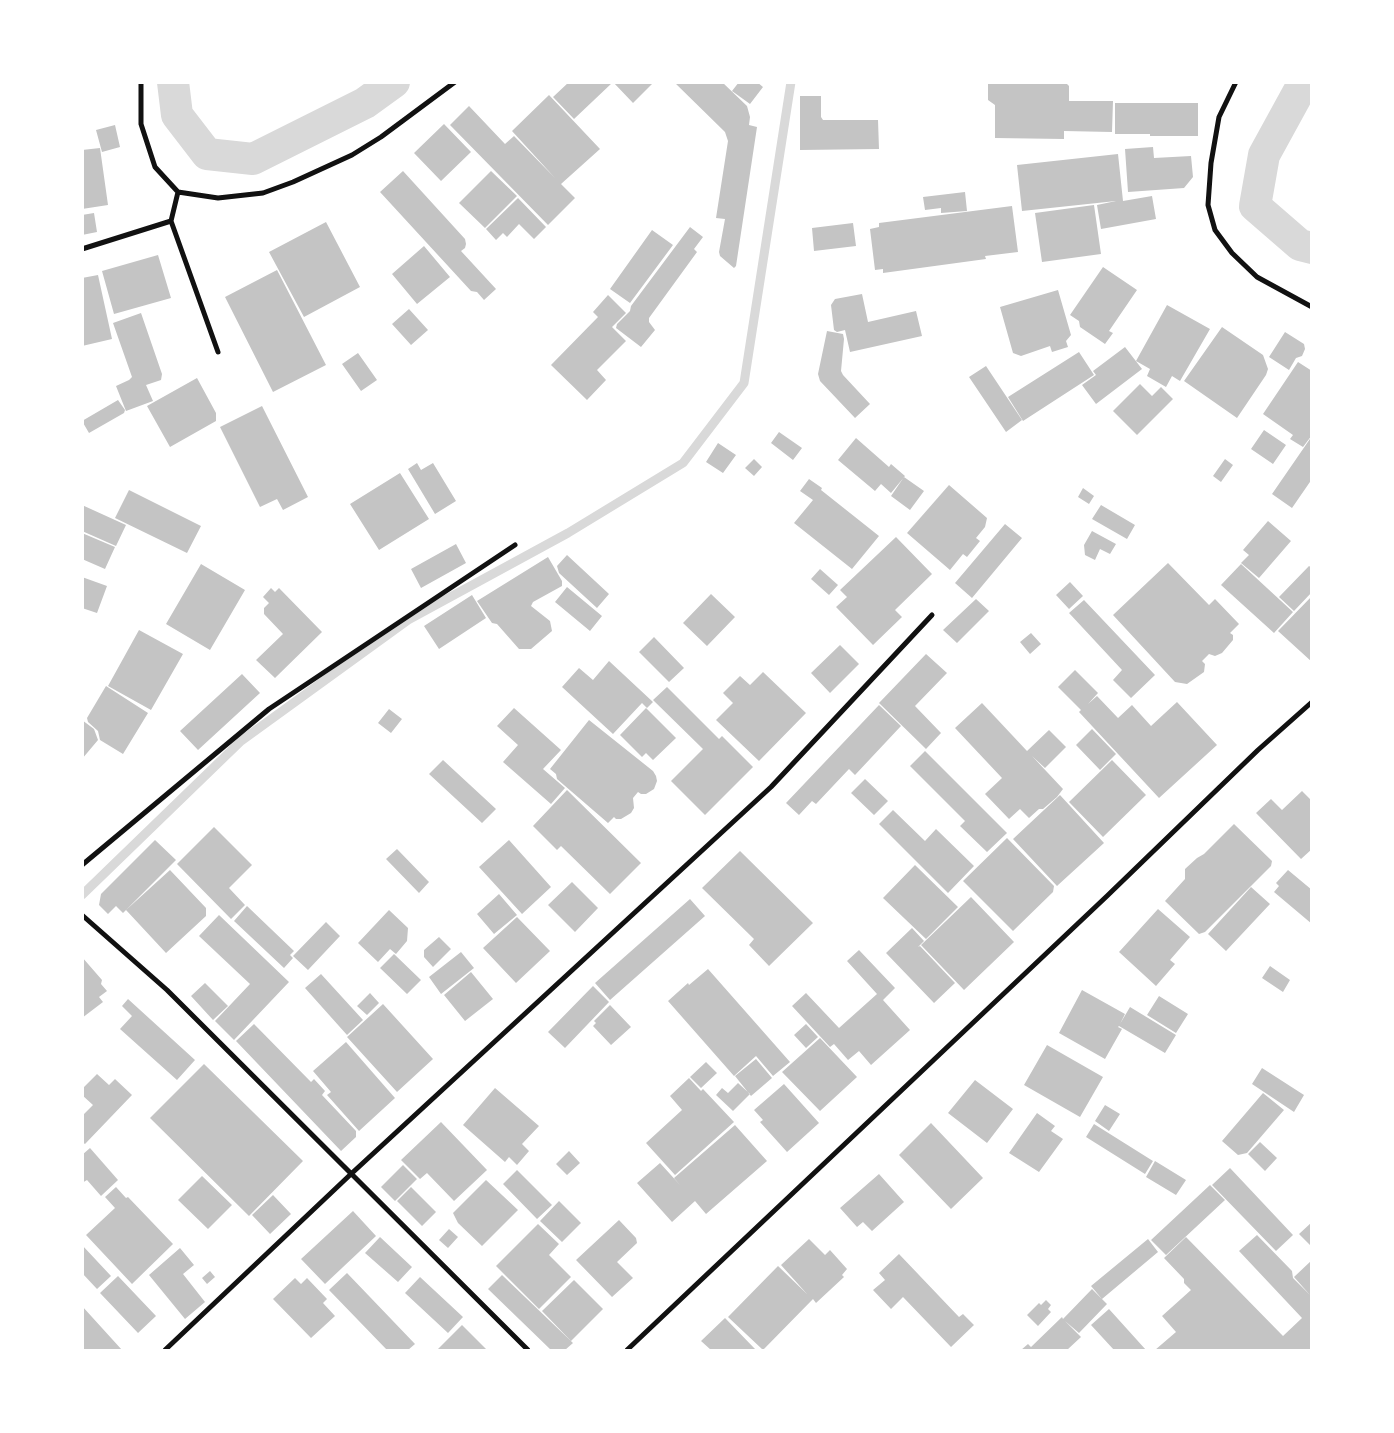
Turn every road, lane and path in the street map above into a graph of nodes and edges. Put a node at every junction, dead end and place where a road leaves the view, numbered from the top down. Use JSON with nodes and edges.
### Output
{"nodes":[{"id":1,"x":141,"y":82,"type":"edge"},
{"id":2,"x":455,"y":82,"type":"edge"},
{"id":3,"x":1236,"y":82,"type":"edge"},
{"id":4,"x":178,"y":192,"type":"junction"},
{"id":5,"x":171,"y":221,"type":"junction"},
{"id":6,"x":82,"y":249,"type":"edge"},
{"id":7,"x":1312,"y":307,"type":"edge"},
{"id":8,"x":218,"y":352,"type":"dead end"},
{"id":9,"x":516,"y":545,"type":"dead end"},
{"id":10,"x":932,"y":615,"type":"dead end"},
{"id":11,"x":1312,"y":702,"type":"edge"},
{"id":12,"x":82,"y":865,"type":"edge"},
{"id":13,"x":82,"y":915,"type":"edge"},
{"id":14,"x":350,"y":1174,"type":"junction"},
{"id":15,"x":165,"y":1350,"type":"edge"},
{"id":16,"x":528,"y":1350,"type":"edge"},
{"id":17,"x":627,"y":1350,"type":"edge"}],
"edges":[{"from":1,"to":4,"type":"street"},
{"from":2,"to":4,"type":"street"},
{"from":3,"to":7,"type":"street"},
{"from":4,"to":5,"type":"street"},
{"from":5,"to":6,"type":"street"},
{"from":5,"to":8,"type":"street"},
{"from":9,"to":12,"type":"street"},
{"from":10,"to":14,"type":"street"},
{"from":11,"to":17,"type":"street"},
{"from":13,"to":14,"type":"street"},
{"from":14,"to":15,"type":"street"},
{"from":14,"to":16,"type":"street"}]}
